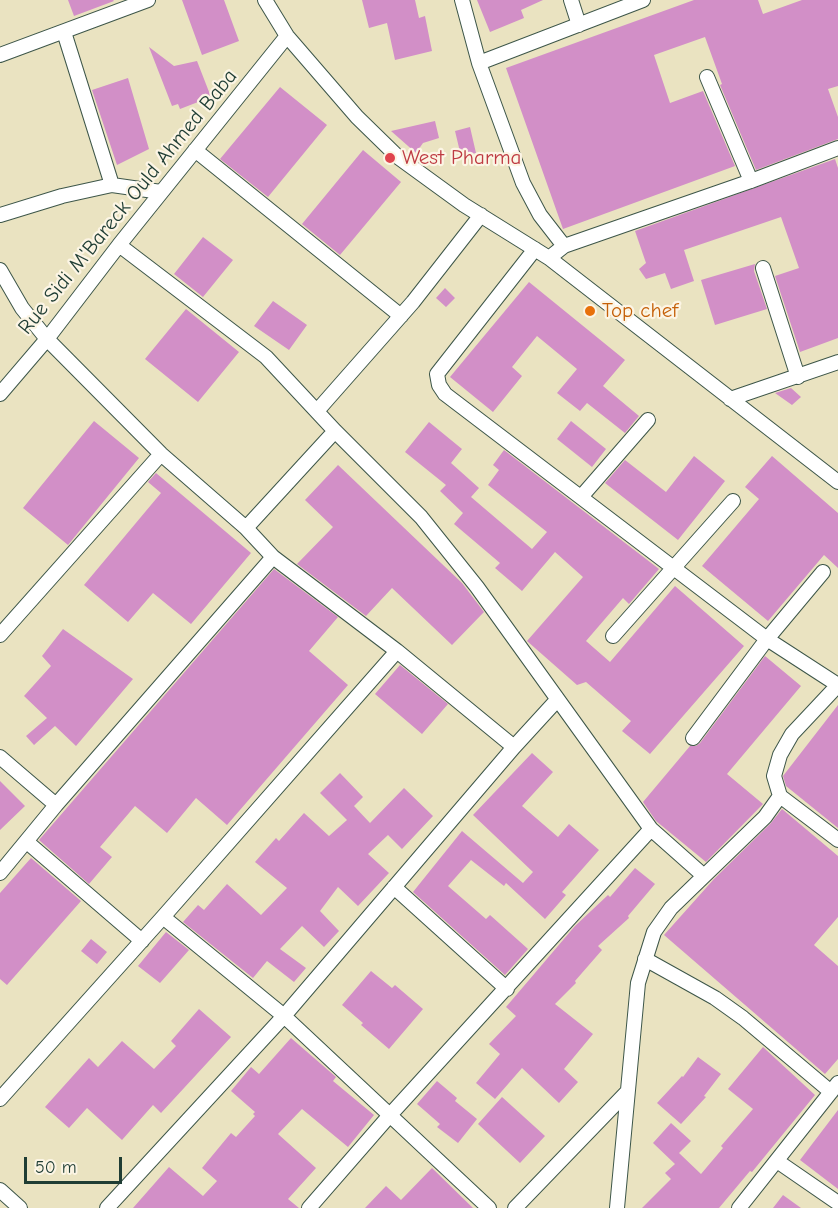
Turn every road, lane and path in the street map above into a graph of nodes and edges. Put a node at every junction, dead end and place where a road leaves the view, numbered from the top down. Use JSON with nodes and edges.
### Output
{"nodes":[{"id":1,"x":148,"y":0,"type":"edge"},
{"id":2,"x":265,"y":0,"type":"edge"},
{"id":3,"x":462,"y":0,"type":"edge"},
{"id":4,"x":571,"y":0,"type":"edge"},
{"id":5,"x":643,"y":0,"type":"edge"},
{"id":6,"x":579,"y":25,"type":"junction"},
{"id":7,"x":64,"y":32,"type":"junction"},
{"id":8,"x":287,"y":36,"type":"junction"},
{"id":9,"x":0,"y":55,"type":"edge"},
{"id":10,"x":479,"y":63,"type":"junction"},
{"id":11,"x":707,"y":77,"type":"dead end"},
{"id":12,"x":838,"y":148,"type":"edge"},
{"id":13,"x":195,"y":150,"type":"junction"},
{"id":14,"x":751,"y":181,"type":"junction"},
{"id":15,"x":112,"y":185,"type":"junction"},
{"id":16,"x":161,"y":192,"type":"junction"},
{"id":17,"x":481,"y":215,"type":"junction"},
{"id":18,"x":0,"y":216,"type":"edge"},
{"id":19,"x":118,"y":245,"type":"junction"},
{"id":20,"x":564,"y":246,"type":"junction"},
{"id":21,"x":535,"y":249,"type":"junction"},
{"id":22,"x":549,"y":258,"type":"junction"},
{"id":23,"x":763,"y":268,"type":"dead end"},
{"id":24,"x":0,"y":270,"type":"edge"},
{"id":25,"x":401,"y":316,"type":"junction"},
{"id":26,"x":46,"y":339,"type":"junction"},
{"id":27,"x":838,"y":362,"type":"edge"},
{"id":28,"x":798,"y":376,"type":"junction"},
{"id":29,"x":0,"y":394,"type":"edge"},
{"id":30,"x":730,"y":399,"type":"junction"},
{"id":31,"x":317,"y":411,"type":"junction"},
{"id":32,"x":648,"y":420,"type":"dead end"},
{"id":33,"x":335,"y":431,"type":"junction"},
{"id":34,"x":161,"y":454,"type":"junction"},
{"id":35,"x":838,"y":482,"type":"edge"},
{"id":36,"x":580,"y":497,"type":"junction"},
{"id":37,"x":733,"y":501,"type":"dead end"},
{"id":38,"x":246,"y":528,"type":"junction"},
{"id":39,"x":273,"y":557,"type":"junction"},
{"id":40,"x":673,"y":567,"type":"junction"},
{"id":41,"x":823,"y":572,"type":"dead end"},
{"id":42,"x":0,"y":635,"type":"edge"},
{"id":43,"x":613,"y":636,"type":"dead end"},
{"id":44,"x":767,"y":639,"type":"junction"},
{"id":45,"x":397,"y":651,"type":"junction"},
{"id":46,"x":838,"y":685,"type":"edge"},
{"id":47,"x":557,"y":700,"type":"junction"},
{"id":48,"x":693,"y":738,"type":"dead end"},
{"id":49,"x":514,"y":747,"type":"junction"},
{"id":50,"x":0,"y":757,"type":"edge"},
{"id":51,"x":780,"y":796,"type":"junction"},
{"id":52,"x":56,"y":805,"type":"junction"},
{"id":53,"x":651,"y":829,"type":"junction"},
{"id":54,"x":838,"y":840,"type":"edge"},
{"id":55,"x":27,"y":842,"type":"junction"},
{"id":56,"x":0,"y":873,"type":"edge"},
{"id":57,"x":704,"y":876,"type":"junction"},
{"id":58,"x":394,"y":887,"type":"junction"},
{"id":59,"x":163,"y":917,"type":"junction"},
{"id":60,"x":142,"y":941,"type":"junction"},
{"id":61,"x":645,"y":959,"type":"junction"},
{"id":62,"x":507,"y":989,"type":"junction"},
{"id":63,"x":284,"y":1016,"type":"junction"},
{"id":64,"x":835,"y":1088,"type":"edge"},
{"id":65,"x":627,"y":1092,"type":"junction"},
{"id":66,"x":0,"y":1099,"type":"edge"},
{"id":67,"x":390,"y":1115,"type":"junction"},
{"id":68,"x":777,"y":1161,"type":"junction"},
{"id":69,"x":0,"y":1190,"type":"edge"},
{"id":70,"x":838,"y":1203,"type":"edge"},
{"id":71,"x":20,"y":1208,"type":"edge"},
{"id":72,"x":108,"y":1208,"type":"edge"},
{"id":73,"x":309,"y":1208,"type":"edge"},
{"id":74,"x":489,"y":1208,"type":"edge"},
{"id":75,"x":516,"y":1208,"type":"edge"},
{"id":76,"x":617,"y":1208,"type":"edge"},
{"id":77,"x":739,"y":1208,"type":"edge"}],
"edges":[{"from":1,"to":7,"type":"street"},
{"from":2,"to":8,"type":"street"},
{"from":3,"to":10,"type":"street"},
{"from":4,"to":6,"type":"street"},
{"from":5,"to":6,"type":"street"},
{"from":6,"to":10,"type":"street"},
{"from":7,"to":9,"type":"street"},
{"from":7,"to":15,"type":"street"},
{"from":8,"to":13,"type":"street","name":"Rue Sidi M'Bareck Ould Ahmed Baba"},
{"from":8,"to":17,"type":"street"},
{"from":10,"to":20,"type":"street"},
{"from":11,"to":14,"type":"street"},
{"from":12,"to":14,"type":"street"},
{"from":13,"to":16,"type":"street","name":"Rue Sidi M'Bareck Ould Ahmed Baba"},
{"from":13,"to":25,"type":"street"},
{"from":14,"to":20,"type":"street"},
{"from":15,"to":16,"type":"street"},
{"from":15,"to":18,"type":"street"},
{"from":16,"to":19,"type":"street","name":"Rue Sidi M'Bareck Ould Ahmed Baba"},
{"from":17,"to":21,"type":"street"},
{"from":17,"to":25,"type":"street"},
{"from":19,"to":26,"type":"street","name":"Rue Sidi M'Bareck Ould Ahmed Baba"},
{"from":19,"to":31,"type":"street"},
{"from":20,"to":22,"type":"street"},
{"from":21,"to":22,"type":"street"},
{"from":21,"to":36,"type":"street"},
{"from":22,"to":30,"type":"street"},
{"from":23,"to":28,"type":"street"},
{"from":24,"to":26,"type":"street"},
{"from":25,"to":31,"type":"street"},
{"from":26,"to":29,"type":"street","name":"Rue Sidi M'Bareck Ould Ahmed Baba"},
{"from":26,"to":34,"type":"street"},
{"from":27,"to":28,"type":"street"},
{"from":28,"to":30,"type":"street"},
{"from":30,"to":35,"type":"street"},
{"from":31,"to":33,"type":"street"},
{"from":32,"to":36,"type":"street"},
{"from":33,"to":38,"type":"street"},
{"from":33,"to":47,"type":"street"},
{"from":34,"to":38,"type":"street"},
{"from":34,"to":42,"type":"street"},
{"from":36,"to":40,"type":"street"},
{"from":37,"to":40,"type":"street"},
{"from":38,"to":39,"type":"street"},
{"from":39,"to":45,"type":"street"},
{"from":39,"to":52,"type":"street"},
{"from":40,"to":43,"type":"street"},
{"from":40,"to":44,"type":"street"},
{"from":41,"to":44,"type":"street"},
{"from":44,"to":46,"type":"street"},
{"from":44,"to":48,"type":"street"},
{"from":45,"to":49,"type":"street"},
{"from":45,"to":59,"type":"street"},
{"from":46,"to":51,"type":"street"},
{"from":47,"to":49,"type":"street"},
{"from":47,"to":53,"type":"street"},
{"from":49,"to":58,"type":"street"},
{"from":50,"to":52,"type":"street"},
{"from":51,"to":54,"type":"street"},
{"from":51,"to":57,"type":"street"},
{"from":52,"to":55,"type":"street"},
{"from":53,"to":57,"type":"street"},
{"from":53,"to":62,"type":"street"},
{"from":55,"to":56,"type":"street"},
{"from":55,"to":60,"type":"street"},
{"from":57,"to":61,"type":"street"},
{"from":58,"to":62,"type":"street"},
{"from":58,"to":63,"type":"street"},
{"from":59,"to":60,"type":"street"},
{"from":59,"to":63,"type":"street"},
{"from":60,"to":66,"type":"street"},
{"from":61,"to":64,"type":"street"},
{"from":61,"to":65,"type":"street"},
{"from":62,"to":67,"type":"street"},
{"from":63,"to":67,"type":"street"},
{"from":63,"to":72,"type":"street"},
{"from":64,"to":68,"type":"street"},
{"from":65,"to":75,"type":"street"},
{"from":65,"to":76,"type":"street"},
{"from":67,"to":73,"type":"street"},
{"from":67,"to":74,"type":"street"},
{"from":68,"to":70,"type":"street"},
{"from":68,"to":77,"type":"street"},
{"from":69,"to":71,"type":"street"}]}
